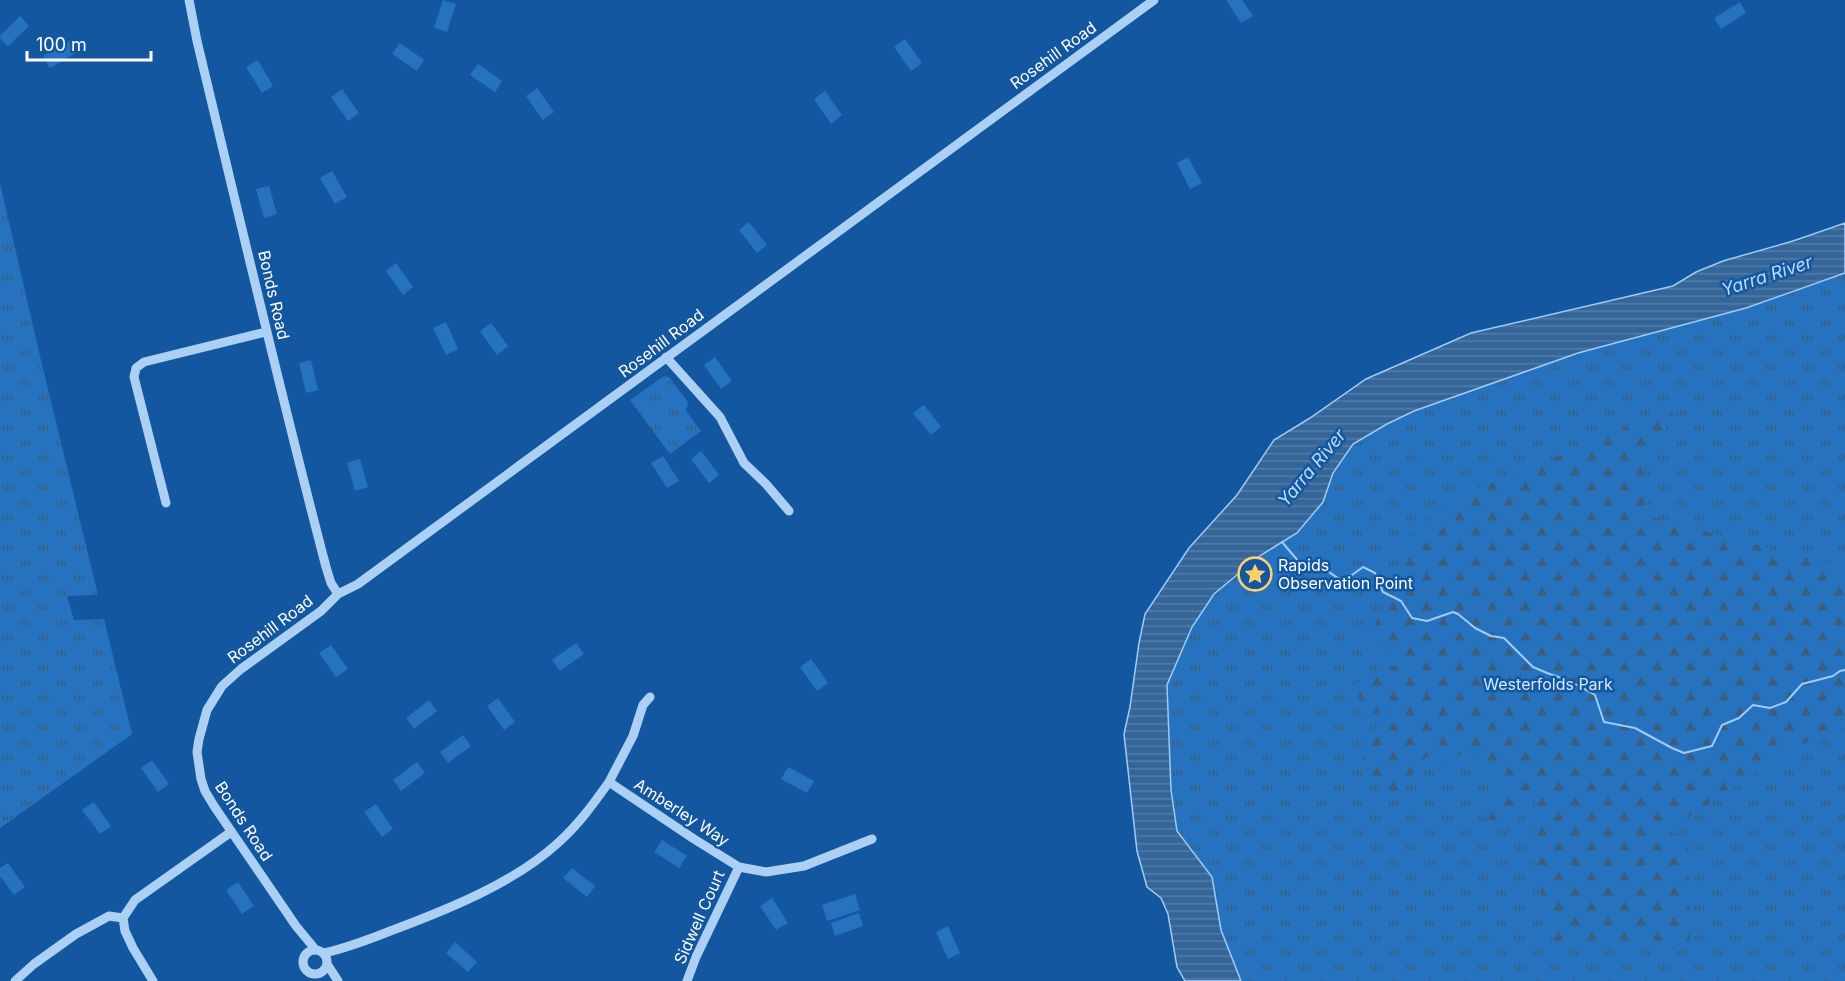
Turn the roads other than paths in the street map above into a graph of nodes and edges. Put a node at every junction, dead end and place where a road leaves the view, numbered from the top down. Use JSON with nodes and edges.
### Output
{"nodes":[{"id":1,"x":189,"y":0,"type":"edge"},
{"id":2,"x":1154,"y":0,"type":"edge"},
{"id":3,"x":266,"y":332,"type":"junction"},
{"id":4,"x":666,"y":357,"type":"junction"},
{"id":5,"x":166,"y":503,"type":"dead end"},
{"id":6,"x":789,"y":511,"type":"dead end"},
{"id":7,"x":338,"y":594,"type":"junction"},
{"id":8,"x":650,"y":697,"type":"dead end"},
{"id":9,"x":203,"y":723,"type":"joint"},
{"id":10,"x":609,"y":782,"type":"junction"},
{"id":11,"x":231,"y":832,"type":"junction"},
{"id":12,"x":872,"y":839,"type":"dead end"},
{"id":13,"x":739,"y":867,"type":"junction"},
{"id":14,"x":123,"y":918,"type":"junction"},
{"id":15,"x":320,"y":956,"type":"junction"},
{"id":16,"x":313,"y":975,"type":"edge"},
{"id":17,"x":15,"y":981,"type":"edge"},
{"id":18,"x":153,"y":981,"type":"edge"},
{"id":19,"x":303,"y":981,"type":"edge"},
{"id":20,"x":333,"y":981,"type":"edge"},
{"id":21,"x":338,"y":981,"type":"edge"},
{"id":22,"x":687,"y":981,"type":"edge"}],
"edges":[{"from":1,"to":3,"type":"street","name":"Bonds Road"},
{"from":2,"to":4,"type":"street","name":"Rosehill Road"},
{"from":3,"to":5,"type":"street"},
{"from":3,"to":7,"type":"street","name":"Bonds Road"},
{"from":4,"to":6,"type":"street"},
{"from":4,"to":7,"type":"street","name":"Rosehill Road"},
{"from":7,"to":9,"type":"street","name":"Rosehill Road"},
{"from":8,"to":10,"type":"street"},
{"from":9,"to":11,"type":"street","name":"Bonds Road"},
{"from":10,"to":13,"type":"street","name":"Amberley Way"},
{"from":10,"to":15,"type":"street","name":"Amberley Way"},
{"from":11,"to":14,"type":"street"},
{"from":11,"to":15,"type":"street","name":"Bonds Road"},
{"from":12,"to":13,"type":"street","name":"Amberley Way"},
{"from":13,"to":22,"type":"street","name":"Sidwell Court"},
{"from":14,"to":17,"type":"street"},
{"from":14,"to":18,"type":"street"},
{"from":15,"to":16,"type":"street","name":"Amberley Way"},
{"from":15,"to":16,"type":"street"},
{"from":15,"to":21,"type":"street","name":"Bonds Road"},
{"from":16,"to":19,"type":"street"},
{"from":16,"to":20,"type":"street"}]}
